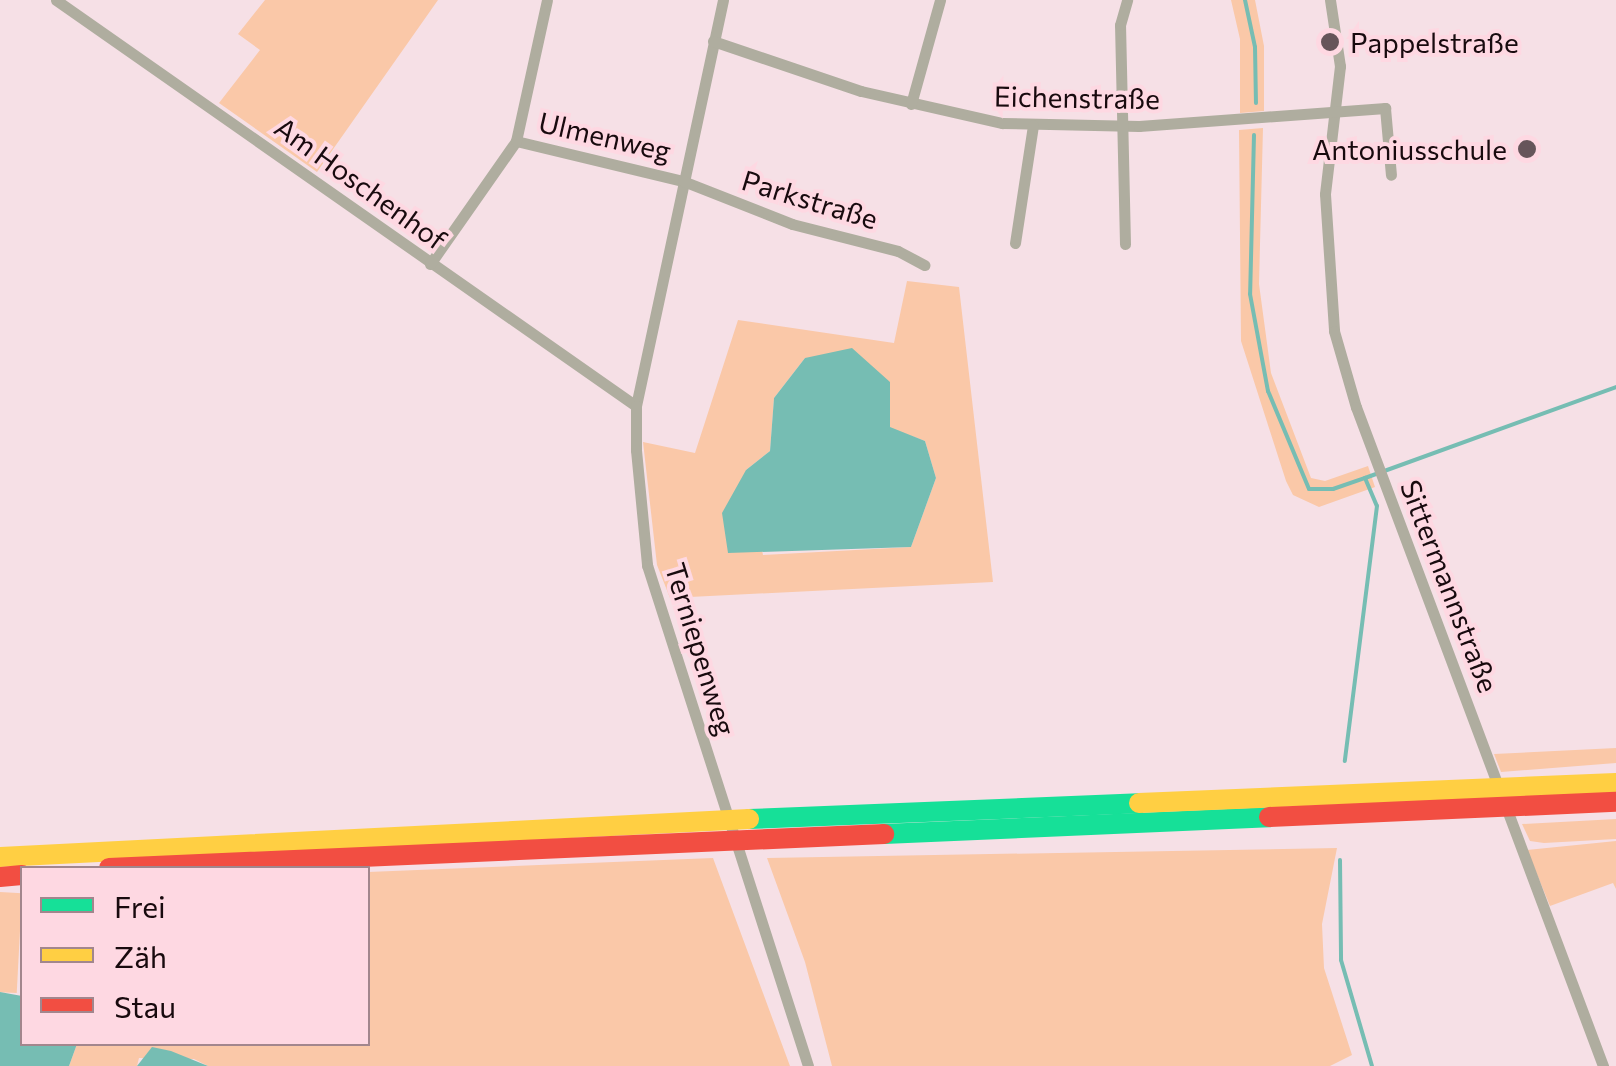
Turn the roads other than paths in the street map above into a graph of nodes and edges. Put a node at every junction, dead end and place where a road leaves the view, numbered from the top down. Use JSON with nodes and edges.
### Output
{"nodes":[{"id":1,"x":56,"y":0,"type":"edge"},
{"id":2,"x":547,"y":0,"type":"edge"},
{"id":3,"x":722,"y":0,"type":"edge"},
{"id":4,"x":940,"y":0,"type":"edge"},
{"id":5,"x":1127,"y":0,"type":"edge"},
{"id":6,"x":1330,"y":0,"type":"edge"},
{"id":7,"x":713,"y":41,"type":"junction"},
{"id":8,"x":911,"y":104,"type":"junction"},
{"id":9,"x":1330,"y":109,"type":"junction"},
{"id":10,"x":1033,"y":125,"type":"junction"},
{"id":11,"x":1122,"y":126,"type":"junction"},
{"id":12,"x":516,"y":141,"type":"junction"},
{"id":13,"x":1391,"y":175,"type":"dead end"},
{"id":14,"x":683,"y":181,"type":"junction"},
{"id":15,"x":1015,"y":243,"type":"dead end"},
{"id":16,"x":1125,"y":244,"type":"dead end"},
{"id":17,"x":430,"y":264,"type":"junction"},
{"id":18,"x":924,"y":264,"type":"dead end"},
{"id":19,"x":636,"y":406,"type":"junction"},
{"id":20,"x":1616,"y":782,"type":"edge"},
{"id":21,"x":1516,"y":799,"type":"junction"},
{"id":22,"x":1491,"y":801,"type":"junction"},
{"id":23,"x":1616,"y":802,"type":"edge"},
{"id":24,"x":0,"y":857,"type":"edge"},
{"id":25,"x":150,"y":866,"type":"edge"},
{"id":26,"x":808,"y":1066,"type":"edge"},
{"id":27,"x":1603,"y":1066,"type":"edge"}],
"edges":[{"from":1,"to":17,"type":"street","name":"Am Hoschenhof"},
{"from":2,"to":12,"type":"street"},
{"from":3,"to":7,"type":"street","name":"Terniepenweg"},
{"from":4,"to":8,"type":"street"},
{"from":5,"to":11,"type":"street"},
{"from":6,"to":9,"type":"street","name":"Sittermannstraße"},
{"from":7,"to":8,"type":"street","name":"Eichenstraße"},
{"from":7,"to":14,"type":"street","name":"Terniepenweg"},
{"from":8,"to":10,"type":"street","name":"Eichenstraße"},
{"from":9,"to":11,"type":"street","name":"Eichenstraße"},
{"from":9,"to":13,"type":"street"},
{"from":9,"to":27,"type":"street","name":"Sittermannstraße"},
{"from":10,"to":11,"type":"street","name":"Eichenstraße"},
{"from":10,"to":15,"type":"street"},
{"from":11,"to":16,"type":"street"},
{"from":12,"to":14,"type":"street","name":"Ulmenweg"},
{"from":12,"to":17,"type":"street"},
{"from":14,"to":18,"type":"street","name":"Parkstraße"},
{"from":14,"to":19,"type":"street","name":"Terniepenweg"},
{"from":17,"to":19,"type":"street","name":"Am Hoschenhof"},
{"from":19,"to":26,"type":"street","name":"Terniepenweg"},
{"from":20,"to":21,"type":"highway"},
{"from":21,"to":22,"type":"highway"},
{"from":21,"to":23,"type":"highway"},
{"from":22,"to":24,"type":"highway"},
{"from":22,"to":25,"type":"highway"}]}
